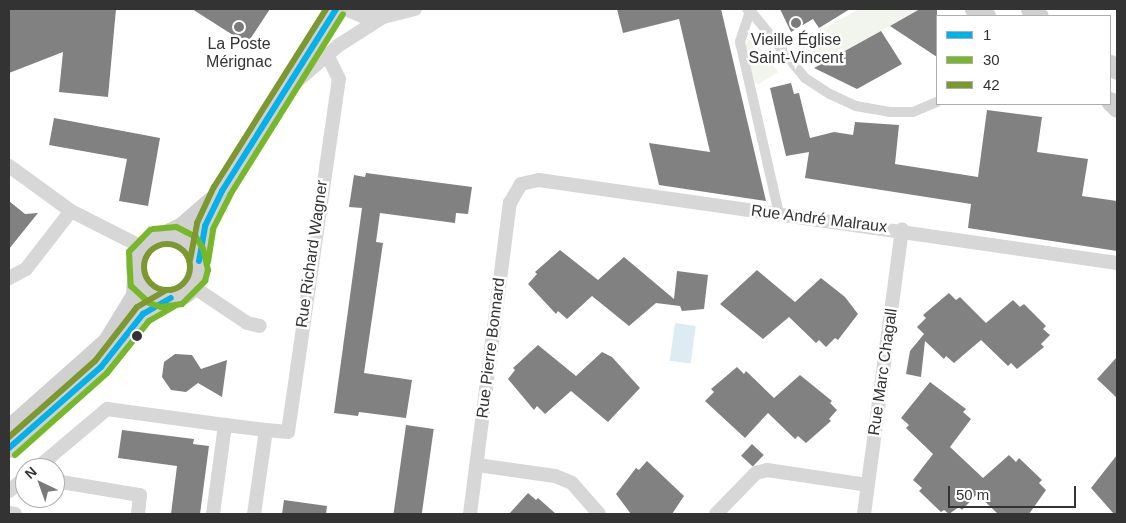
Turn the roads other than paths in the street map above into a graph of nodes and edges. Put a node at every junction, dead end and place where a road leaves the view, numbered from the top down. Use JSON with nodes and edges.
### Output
{"nodes":[{"id":1,"x":336,"y":9,"type":"edge"},
{"id":2,"x":346,"y":9,"type":"edge"},
{"id":3,"x":415,"y":9,"type":"edge"},
{"id":4,"x":749,"y":10,"type":"edge"},
{"id":5,"x":383,"y":17,"type":"junction"},
{"id":6,"x":328,"y":56,"type":"junction"},
{"id":7,"x":284,"y":92,"type":"junction"},
{"id":8,"x":936,"y":102,"type":"edge"},
{"id":9,"x":9,"y":166,"type":"edge"},
{"id":10,"x":521,"y":184,"type":"joint"},
{"id":11,"x":222,"y":190,"type":"junction"},
{"id":12,"x":71,"y":211,"type":"junction"},
{"id":13,"x":779,"y":214,"type":"junction"},
{"id":14,"x":902,"y":230,"type":"junction"},
{"id":15,"x":163,"y":235,"type":"junction"},
{"id":16,"x":142,"y":248,"type":"junction"},
{"id":17,"x":198,"y":262,"type":"junction"},
{"id":18,"x":1117,"y":263,"type":"edge"},
{"id":19,"x":136,"y":273,"type":"junction"},
{"id":20,"x":9,"y":278,"type":"edge"},
{"id":21,"x":192,"y":286,"type":"junction"},
{"id":22,"x":171,"y":298,"type":"junction"},
{"id":23,"x":260,"y":326,"type":"dead end"},
{"id":24,"x":225,"y":425,"type":"junction"},
{"id":25,"x":9,"y":428,"type":"edge"},
{"id":26,"x":266,"y":430,"type":"junction"},
{"id":27,"x":9,"y":448,"type":"edge"},
{"id":28,"x":49,"y":458,"type":"edge"},
{"id":29,"x":477,"y":465,"type":"junction"},
{"id":30,"x":65,"y":483,"type":"edge"},
{"id":31,"x":867,"y":485,"type":"junction"},
{"id":32,"x":9,"y":513,"type":"edge"},
{"id":33,"x":16,"y":514,"type":"edge"},
{"id":34,"x":138,"y":514,"type":"edge"},
{"id":35,"x":213,"y":514,"type":"edge"},
{"id":36,"x":254,"y":514,"type":"edge"},
{"id":37,"x":470,"y":514,"type":"edge"},
{"id":38,"x":599,"y":514,"type":"edge"},
{"id":39,"x":716,"y":514,"type":"edge"},
{"id":40,"x":864,"y":514,"type":"edge"}],
"edges":[{"from":1,"to":7,"type":"main road"},
{"from":2,"to":5,"type":"street"},
{"from":3,"to":5,"type":"street"},
{"from":4,"to":8,"type":"street"},
{"from":4,"to":13,"type":"street"},
{"from":5,"to":6,"type":"street"},
{"from":6,"to":7,"type":"street"},
{"from":6,"to":26,"type":"street","name":"Rue Richard Wagner"},
{"from":7,"to":11,"type":"main road"},
{"from":9,"to":12,"type":"street"},
{"from":10,"to":13,"type":"street","name":"Rue André Malraux"},
{"from":10,"to":29,"type":"street","name":"Rue Pierre Bonnard"},
{"from":11,"to":15,"type":"main road"},
{"from":11,"to":17,"type":"main road"},
{"from":12,"to":16,"type":"street"},
{"from":12,"to":20,"type":"street"},
{"from":13,"to":14,"type":"street","name":"Rue André Malraux"},
{"from":14,"to":18,"type":"street","name":"Rue André Malraux"},
{"from":14,"to":31,"type":"street","name":"Rue Marc Chagall"},
{"from":15,"to":16,"type":"main road"},
{"from":15,"to":17,"type":"main road"},
{"from":16,"to":19,"type":"main road"},
{"from":17,"to":21,"type":"main road"},
{"from":19,"to":22,"type":"main road"},
{"from":19,"to":25,"type":"main road"},
{"from":21,"to":22,"type":"main road"},
{"from":21,"to":23,"type":"street"},
{"from":22,"to":27,"type":"main road"},
{"from":24,"to":26,"type":"street","name":"Rue Richard Wagner"},
{"from":24,"to":28,"type":"street","name":"Rue Richard Wagner"},
{"from":24,"to":35,"type":"street"},
{"from":26,"to":36,"type":"street"},
{"from":29,"to":37,"type":"street","name":"Rue Pierre Bonnard"},
{"from":29,"to":38,"type":"street"},
{"from":30,"to":34,"type":"street"},
{"from":31,"to":39,"type":"street"},
{"from":31,"to":40,"type":"street","name":"Rue Marc Chagall"},
{"from":32,"to":33,"type":"street"}]}
